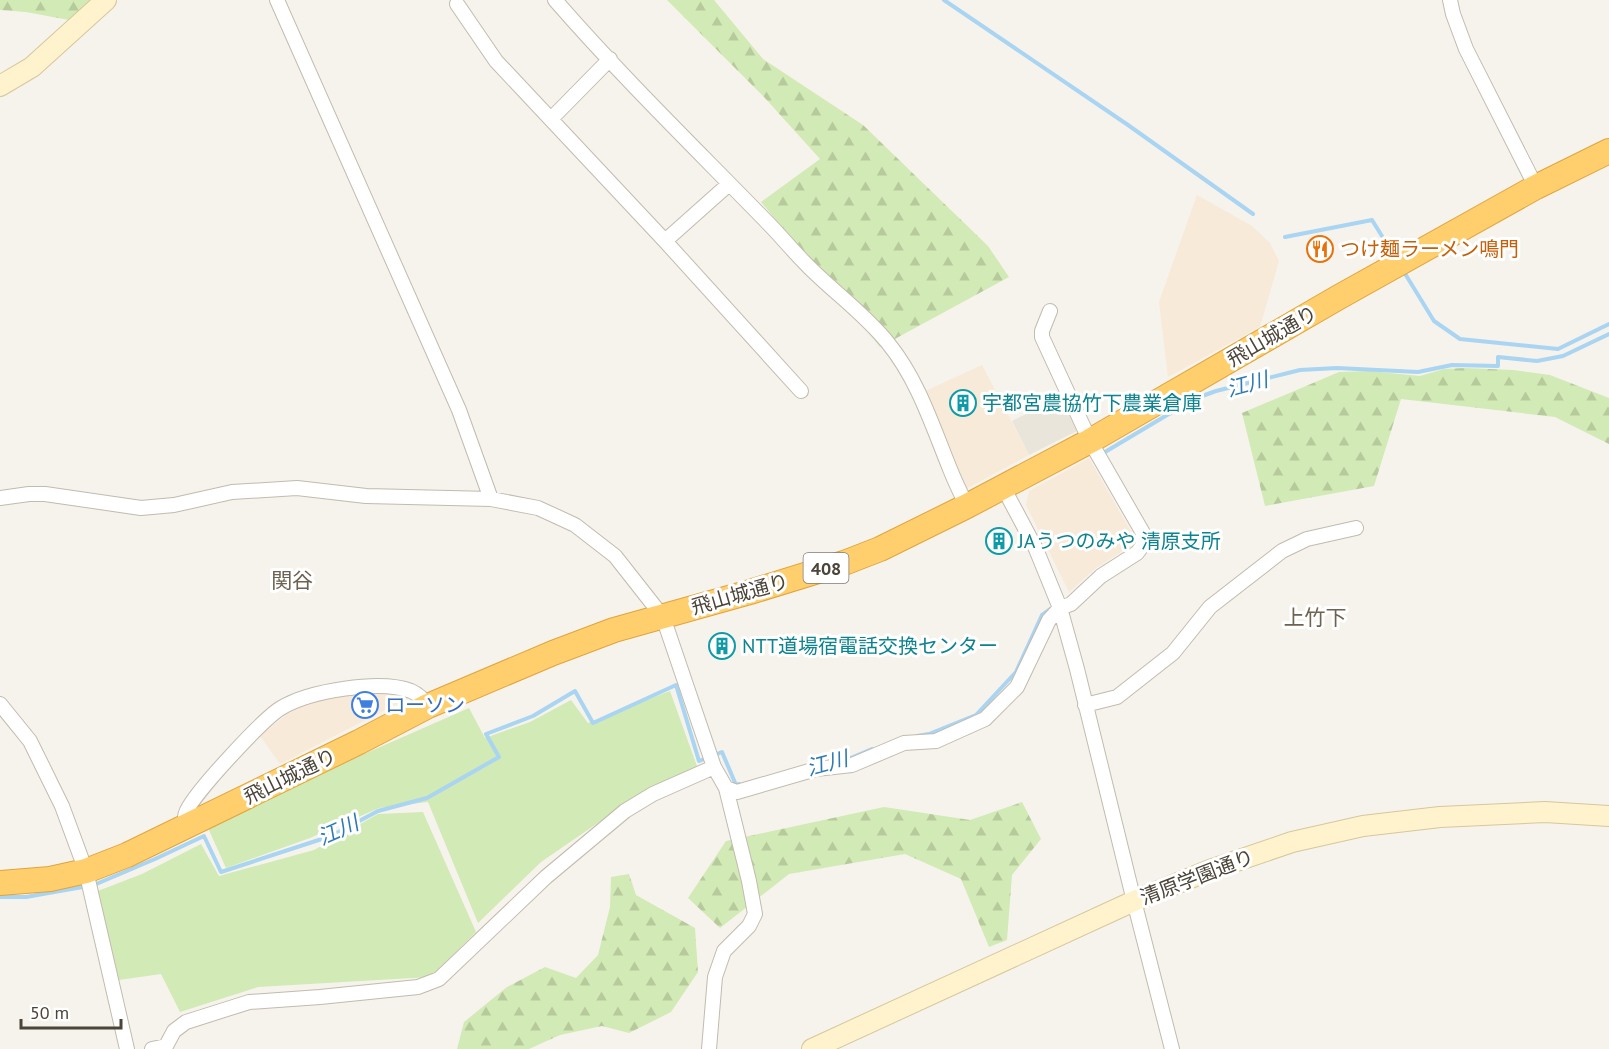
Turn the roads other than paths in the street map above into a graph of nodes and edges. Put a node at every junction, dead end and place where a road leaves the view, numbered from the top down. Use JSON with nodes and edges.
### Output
{"nodes":[{"id":1,"x":106,"y":0,"type":"edge"},
{"id":2,"x":277,"y":0,"type":"edge"},
{"id":3,"x":555,"y":0,"type":"edge"},
{"id":4,"x":1450,"y":0,"type":"edge"},
{"id":5,"x":458,"y":1,"type":"edge"},
{"id":6,"x":610,"y":59,"type":"junction"},
{"id":7,"x":0,"y":86,"type":"edge"},
{"id":8,"x":551,"y":119,"type":"junction"},
{"id":9,"x":1609,"y":151,"type":"edge"},
{"id":10,"x":729,"y":184,"type":"junction"},
{"id":11,"x":1536,"y":187,"type":"junction"},
{"id":12,"x":665,"y":241,"type":"junction"},
{"id":13,"x":1050,"y":311,"type":"dead end"},
{"id":14,"x":801,"y":392,"type":"dead end"},
{"id":15,"x":1090,"y":441,"type":"junction"},
{"id":16,"x":1003,"y":487,"type":"junction"},
{"id":17,"x":0,"y":498,"type":"edge"},
{"id":18,"x":491,"y":499,"type":"junction"},
{"id":19,"x":967,"y":506,"type":"junction"},
{"id":20,"x":1356,"y":528,"type":"dead end"},
{"id":21,"x":1060,"y":608,"type":"junction"},
{"id":22,"x":663,"y":617,"type":"junction"},
{"id":23,"x":0,"y":704,"type":"edge"},
{"id":24,"x":1085,"y":705,"type":"junction"},
{"id":25,"x":428,"y":706,"type":"junction"},
{"id":26,"x":714,"y":767,"type":"junction"},
{"id":27,"x":726,"y":789,"type":"junction"},
{"id":28,"x":1609,"y":816,"type":"edge"},
{"id":29,"x":185,"y":827,"type":"junction"},
{"id":30,"x":86,"y":871,"type":"junction"},
{"id":31,"x":0,"y":883,"type":"edge"},
{"id":32,"x":1134,"y":901,"type":"junction"},
{"id":33,"x":818,"y":1048,"type":"edge"},
{"id":34,"x":127,"y":1049,"type":"edge"},
{"id":35,"x":152,"y":1049,"type":"edge"},
{"id":36,"x":709,"y":1049,"type":"edge"},
{"id":37,"x":1172,"y":1049,"type":"edge"}],
"edges":[{"from":1,"to":7,"type":"street"},
{"from":2,"to":18,"type":"street"},
{"from":3,"to":6,"type":"street"},
{"from":4,"to":11,"type":"street"},
{"from":5,"to":8,"type":"street"},
{"from":6,"to":8,"type":"street"},
{"from":6,"to":10,"type":"street"},
{"from":8,"to":12,"type":"street"},
{"from":9,"to":11,"type":"highway","name":"飛山城通り","number":"408"},
{"from":10,"to":12,"type":"street"},
{"from":10,"to":19,"type":"street"},
{"from":11,"to":15,"type":"highway","name":"飛山城通り","number":"408"},
{"from":12,"to":14,"type":"street"},
{"from":13,"to":15,"type":"street"},
{"from":15,"to":16,"type":"highway","name":"飛山城通り","number":"408"},
{"from":15,"to":21,"type":"street"},
{"from":16,"to":19,"type":"highway","name":"飛山城通り","number":"408"},
{"from":16,"to":21,"type":"street"},
{"from":17,"to":18,"type":"street"},
{"from":18,"to":22,"type":"street"},
{"from":19,"to":22,"type":"highway","name":"飛山城通り","number":"408"},
{"from":20,"to":24,"type":"street"},
{"from":21,"to":24,"type":"street"},
{"from":21,"to":27,"type":"street"},
{"from":22,"to":25,"type":"highway","name":"飛山城通り","number":"408"},
{"from":22,"to":26,"type":"street"},
{"from":23,"to":30,"type":"street"},
{"from":24,"to":32,"type":"street"},
{"from":25,"to":29,"type":"highway","name":"飛山城通り","number":"408"},
{"from":25,"to":29,"type":"street"},
{"from":26,"to":27,"type":"street"},
{"from":26,"to":35,"type":"street"},
{"from":27,"to":36,"type":"street"},
{"from":28,"to":32,"type":"street","name":"清原学園通り"},
{"from":29,"to":30,"type":"highway","name":"飛山城通り","number":"408"},
{"from":30,"to":31,"type":"highway","name":"飛山城通り","number":"408"},
{"from":30,"to":34,"type":"street"},
{"from":32,"to":33,"type":"street","name":"清原学園通り"},
{"from":32,"to":37,"type":"street"}]}
